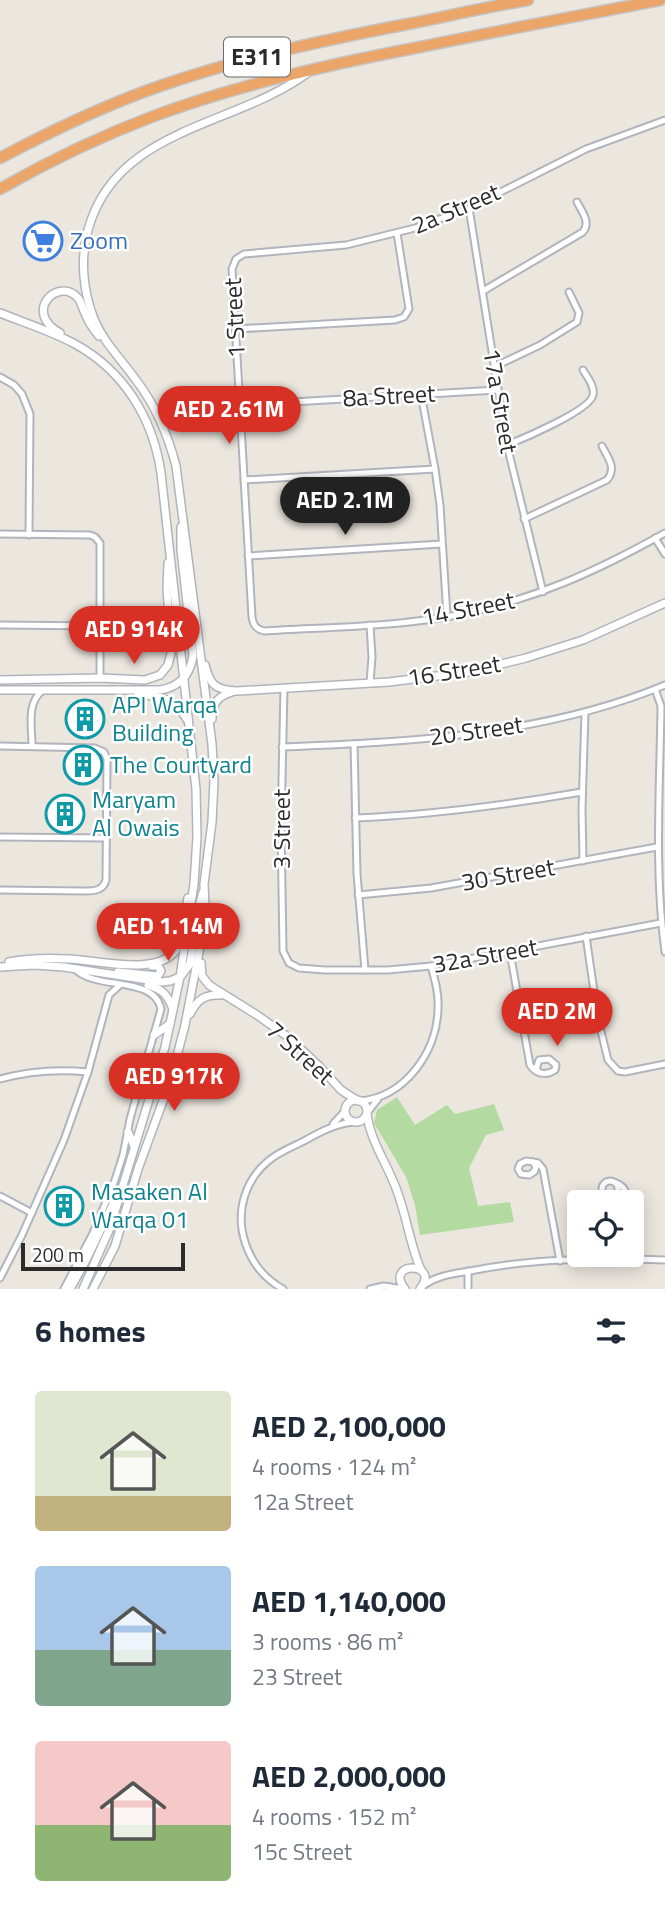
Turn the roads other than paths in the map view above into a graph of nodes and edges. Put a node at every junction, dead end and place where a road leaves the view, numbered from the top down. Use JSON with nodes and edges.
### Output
{"nodes":[{"id":1,"x":527,"y":0,"type":"edge"},
{"id":2,"x":660,"y":0,"type":"edge"},
{"id":3,"x":313,"y":69,"type":"junction"},
{"id":4,"x":665,"y":120,"type":"edge"},
{"id":5,"x":0,"y":158,"type":"edge"},
{"id":6,"x":0,"y":189,"type":"edge"},
{"id":7,"x":577,"y":202,"type":"dead end"},
{"id":8,"x":468,"y":208,"type":"junction"},
{"id":9,"x":397,"y":233,"type":"junction"},
{"id":10,"x":236,"y":259,"type":"joint"},
{"id":11,"x":483,"y":291,"type":"junction"},
{"id":12,"x":569,"y":292,"type":"dead end"},
{"id":13,"x":0,"y":313,"type":"edge"},
{"id":14,"x":236,"y":329,"type":"junction"},
{"id":15,"x":107,"y":344,"type":"junction"},
{"id":16,"x":92,"y":355,"type":"junction"},
{"id":17,"x":494,"y":368,"type":"junction"},
{"id":18,"x":583,"y":370,"type":"dead end"},
{"id":19,"x":0,"y":377,"type":"edge"},
{"id":20,"x":497,"y":390,"type":"junction"},
{"id":21,"x":421,"y":394,"type":"junction"},
{"id":22,"x":240,"y":405,"type":"junction"},
{"id":23,"x":507,"y":445,"type":"junction"},
{"id":24,"x":602,"y":446,"type":"dead end"},
{"id":25,"x":435,"y":469,"type":"junction"},
{"id":26,"x":244,"y":481,"type":"junction"},
{"id":27,"x":183,"y":516,"type":"junction"},
{"id":28,"x":524,"y":519,"type":"junction"},
{"id":29,"x":0,"y":534,"type":"edge"},
{"id":30,"x":29,"y":535,"type":"junction"},
{"id":31,"x":660,"y":536,"type":"edge"},
{"id":32,"x":442,"y":544,"type":"junction"},
{"id":33,"x":170,"y":552,"type":"junction"},
{"id":34,"x":665,"y":552,"type":"edge"},
{"id":35,"x":248,"y":556,"type":"junction"},
{"id":36,"x":543,"y":592,"type":"junction"},
{"id":37,"x":664,"y":602,"type":"edge"},
{"id":38,"x":447,"y":616,"type":"junction"},
{"id":39,"x":0,"y":625,"type":"edge"},
{"id":40,"x":370,"y":625,"type":"junction"},
{"id":41,"x":100,"y":626,"type":"junction"},
{"id":42,"x":257,"y":628,"type":"joint"},
{"id":43,"x":200,"y":651,"type":"junction"},
{"id":44,"x":100,"y":678,"type":"junction"},
{"id":45,"x":184,"y":678,"type":"junction"},
{"id":46,"x":0,"y":680,"type":"edge"},
{"id":47,"x":373,"y":683,"type":"junction"},
{"id":48,"x":665,"y":685,"type":"edge"},
{"id":49,"x":282,"y":688,"type":"junction"},
{"id":50,"x":655,"y":689,"type":"junction"},
{"id":51,"x":0,"y":690,"type":"edge"},
{"id":52,"x":21,"y":690,"type":"junction"},
{"id":53,"x":44,"y":690,"type":"junction"},
{"id":54,"x":130,"y":690,"type":"junction"},
{"id":55,"x":237,"y":691,"type":"junction"},
{"id":56,"x":32,"y":705,"type":"junction"},
{"id":57,"x":585,"y":712,"type":"junction"},
{"id":58,"x":190,"y":723,"type":"junction"},
{"id":59,"x":212,"y":744,"type":"junction"},
{"id":60,"x":354,"y":744,"type":"junction"},
{"id":61,"x":0,"y":746,"type":"edge"},
{"id":62,"x":32,"y":746,"type":"junction"},
{"id":63,"x":282,"y":747,"type":"junction"},
{"id":64,"x":582,"y":792,"type":"junction"},
{"id":65,"x":355,"y":818,"type":"junction"},
{"id":66,"x":0,"y":837,"type":"edge"},
{"id":67,"x":106,"y":838,"type":"junction"},
{"id":68,"x":657,"y":847,"type":"junction"},
{"id":69,"x":583,"y":861,"type":"junction"},
{"id":70,"x":194,"y":884,"type":"junction"},
{"id":71,"x":204,"y":889,"type":"junction"},
{"id":72,"x":0,"y":890,"type":"edge"},
{"id":73,"x":358,"y":895,"type":"junction"},
{"id":74,"x":661,"y":923,"type":"junction"},
{"id":75,"x":586,"y":936,"type":"junction"},
{"id":76,"x":199,"y":952,"type":"junction"},
{"id":77,"x":510,"y":952,"type":"junction"},
{"id":78,"x":665,"y":953,"type":"edge"},
{"id":79,"x":0,"y":965,"type":"edge"},
{"id":80,"x":122,"y":965,"type":"junction"},
{"id":81,"x":431,"y":966,"type":"junction"},
{"id":82,"x":74,"y":968,"type":"junction"},
{"id":83,"x":307,"y":968,"type":"joint"},
{"id":84,"x":365,"y":970,"type":"junction"},
{"id":85,"x":93,"y":971,"type":"junction"},
{"id":86,"x":180,"y":977,"type":"junction"},
{"id":87,"x":131,"y":978,"type":"junction"},
{"id":88,"x":101,"y":981,"type":"junction"},
{"id":89,"x":121,"y":985,"type":"junction"},
{"id":90,"x":109,"y":995,"type":"junction"},
{"id":91,"x":223,"y":995,"type":"junction"},
{"id":92,"x":173,"y":1010,"type":"junction"},
{"id":93,"x":171,"y":1023,"type":"junction"},
{"id":94,"x":185,"y":1024,"type":"junction"},
{"id":95,"x":154,"y":1035,"type":"junction"},
{"id":96,"x":527,"y":1049,"type":"junction"},
{"id":97,"x":541,"y":1059,"type":"junction"},
{"id":98,"x":665,"y":1064,"type":"edge"},
{"id":99,"x":88,"y":1072,"type":"junction"},
{"id":100,"x":540,"y":1073,"type":"junction"},
{"id":101,"x":0,"y":1079,"type":"edge"},
{"id":102,"x":341,"y":1090,"type":"junction"},
{"id":103,"x":380,"y":1097,"type":"junction"},
{"id":104,"x":359,"y":1101,"type":"junction"},
{"id":105,"x":345,"y":1110,"type":"junction"},
{"id":106,"x":367,"y":1114,"type":"junction"},
{"id":107,"x":354,"y":1122,"type":"junction"},
{"id":108,"x":328,"y":1128,"type":"junction"},
{"id":109,"x":128,"y":1132,"type":"junction"},
{"id":110,"x":371,"y":1134,"type":"junction"},
{"id":111,"x":134,"y":1146,"type":"junction"},
{"id":112,"x":533,"y":1162,"type":"junction"},
{"id":113,"x":532,"y":1174,"type":"junction"},
{"id":114,"x":123,"y":1182,"type":"junction"},
{"id":115,"x":546,"y":1183,"type":"junction"},
{"id":116,"x":615,"y":1183,"type":"junction"},
{"id":117,"x":602,"y":1190,"type":"edge"},
{"id":118,"x":618,"y":1190,"type":"edge"},
{"id":119,"x":624,"y":1190,"type":"edge"},
{"id":120,"x":0,"y":1196,"type":"edge"},
{"id":121,"x":32,"y":1213,"type":"junction"},
{"id":122,"x":413,"y":1249,"type":"junction"},
{"id":123,"x":644,"y":1259,"type":"edge"},
{"id":124,"x":665,"y":1260,"type":"edge"},
{"id":125,"x":560,"y":1261,"type":"junction"},
{"id":126,"x":567,"y":1261,"type":"edge"},
{"id":127,"x":407,"y":1268,"type":"junction"},
{"id":128,"x":421,"y":1271,"type":"junction"},
{"id":129,"x":468,"y":1271,"type":"junction"},
{"id":130,"x":401,"y":1275,"type":"junction"},
{"id":131,"x":439,"y":1276,"type":"junction"},
{"id":132,"x":0,"y":1278,"type":"edge"},
{"id":133,"x":384,"y":1286,"type":"junction"},
{"id":134,"x":422,"y":1288,"type":"edge"},
{"id":135,"x":64,"y":1289,"type":"edge"},
{"id":136,"x":70,"y":1289,"type":"edge"},
{"id":137,"x":83,"y":1289,"type":"edge"},
{"id":138,"x":95,"y":1289,"type":"edge"},
{"id":139,"x":283,"y":1289,"type":"edge"},
{"id":140,"x":370,"y":1289,"type":"edge"},
{"id":141,"x":405,"y":1289,"type":"edge"},
{"id":142,"x":468,"y":1289,"type":"edge"}],
"edges":[{"from":1,"to":5,"type":"highway","number":"E311"},
{"from":2,"to":3,"type":"highway","number":"E311"},
{"from":3,"to":6,"type":"highway","number":"E311"},
{"from":3,"to":15,"type":"street"},
{"from":4,"to":8,"type":"street","name":"2a Street"},
{"from":7,"to":11,"type":"street"},
{"from":8,"to":9,"type":"street","name":"2a Street"},
{"from":8,"to":11,"type":"street","name":"17a Street"},
{"from":9,"to":10,"type":"street","name":"2a Street"},
{"from":9,"to":14,"type":"street"},
{"from":10,"to":14,"type":"street","name":"1 Street"},
{"from":11,"to":17,"type":"street","name":"17a Street"},
{"from":12,"to":17,"type":"street"},
{"from":13,"to":16,"type":"street"},
{"from":14,"to":22,"type":"street","name":"1 Street"},
{"from":15,"to":16,"type":"street"},
{"from":15,"to":27,"type":"street"},
{"from":16,"to":33,"type":"street"},
{"from":17,"to":20,"type":"street","name":"17a Street"},
{"from":18,"to":23,"type":"street"},
{"from":19,"to":30,"type":"street"},
{"from":20,"to":21,"type":"street","name":"8a Street"},
{"from":20,"to":23,"type":"street","name":"17a Street"},
{"from":21,"to":22,"type":"street","name":"8a Street"},
{"from":21,"to":25,"type":"street"},
{"from":22,"to":26,"type":"street","name":"1 Street"},
{"from":23,"to":28,"type":"street","name":"17a Street"},
{"from":24,"to":28,"type":"street"},
{"from":25,"to":26,"type":"street"},
{"from":25,"to":32,"type":"street"},
{"from":26,"to":35,"type":"street","name":"1 Street"},
{"from":27,"to":43,"type":"street"},
{"from":27,"to":45,"type":"street"},
{"from":28,"to":36,"type":"street","name":"17a Street"},
{"from":29,"to":30,"type":"street"},
{"from":30,"to":41,"type":"street"},
{"from":31,"to":34,"type":"street"},
{"from":31,"to":36,"type":"street","name":"14 Street"},
{"from":32,"to":35,"type":"street"},
{"from":32,"to":38,"type":"street"},
{"from":33,"to":44,"type":"street"},
{"from":33,"to":45,"type":"street"},
{"from":35,"to":42,"type":"street","name":"1 Street"},
{"from":36,"to":38,"type":"street","name":"14 Street"},
{"from":37,"to":47,"type":"street","name":"16 Street"},
{"from":38,"to":40,"type":"street","name":"14 Street"},
{"from":39,"to":41,"type":"street"},
{"from":40,"to":42,"type":"street","name":"14 Street"},
{"from":40,"to":47,"type":"street"},
{"from":41,"to":44,"type":"street"},
{"from":43,"to":55,"type":"street","name":"16 Street"},
{"from":43,"to":59,"type":"street"},
{"from":44,"to":46,"type":"street"},
{"from":45,"to":54,"type":"street"},
{"from":45,"to":58,"type":"street"},
{"from":47,"to":49,"type":"street","name":"16 Street"},
{"from":48,"to":50,"type":"street","name":"20 Street"},
{"from":49,"to":55,"type":"street","name":"16 Street"},
{"from":49,"to":63,"type":"street","name":"3 Street"},
{"from":50,"to":57,"type":"street","name":"20 Street"},
{"from":50,"to":68,"type":"street"},
{"from":51,"to":52,"type":"street"},
{"from":52,"to":53,"type":"street"},
{"from":52,"to":56,"type":"street"},
{"from":53,"to":54,"type":"street"},
{"from":53,"to":56,"type":"street"},
{"from":54,"to":58,"type":"street"},
{"from":55,"to":59,"type":"street"},
{"from":56,"to":62,"type":"street"},
{"from":57,"to":60,"type":"street","name":"20 Street"},
{"from":57,"to":64,"type":"street"},
{"from":58,"to":70,"type":"street"},
{"from":59,"to":71,"type":"street"},
{"from":60,"to":63,"type":"street","name":"20 Street"},
{"from":60,"to":65,"type":"street"},
{"from":61,"to":62,"type":"street"},
{"from":62,"to":67,"type":"street"},
{"from":63,"to":83,"type":"street","name":"3 Street"},
{"from":64,"to":65,"type":"street"},
{"from":64,"to":69,"type":"street"},
{"from":65,"to":73,"type":"street"},
{"from":66,"to":67,"type":"street"},
{"from":67,"to":72,"type":"street"},
{"from":68,"to":69,"type":"street","name":"30 Street"},
{"from":68,"to":74,"type":"street"},
{"from":69,"to":73,"type":"street","name":"30 Street"},
{"from":70,"to":80,"type":"street"},
{"from":70,"to":86,"type":"street"},
{"from":71,"to":76,"type":"street"},
{"from":71,"to":86,"type":"street"},
{"from":73,"to":84,"type":"street"},
{"from":74,"to":75,"type":"street","name":"32a Street"},
{"from":74,"to":78,"type":"street"},
{"from":75,"to":77,"type":"street","name":"32a Street"},
{"from":75,"to":98,"type":"street"},
{"from":76,"to":91,"type":"street","name":"7 Street"},
{"from":76,"to":94,"type":"street"},
{"from":77,"to":81,"type":"street","name":"32a Street"},
{"from":77,"to":96,"type":"street"},
{"from":79,"to":80,"type":"street"},
{"from":79,"to":82,"type":"street"},
{"from":80,"to":85,"type":"street"},
{"from":81,"to":84,"type":"street","name":"32a Street"},
{"from":81,"to":103,"type":"street"},
{"from":82,"to":85,"type":"street"},
{"from":82,"to":88,"type":"street"},
{"from":83,"to":84,"type":"street","name":"32a Street"},
{"from":85,"to":87,"type":"street"},
{"from":86,"to":87,"type":"street"},
{"from":86,"to":92,"type":"street"},
{"from":87,"to":92,"type":"street"},
{"from":88,"to":89,"type":"street"},
{"from":88,"to":90,"type":"street"},
{"from":89,"to":90,"type":"street"},
{"from":89,"to":95,"type":"street"},
{"from":90,"to":99,"type":"street"},
{"from":91,"to":94,"type":"street"},
{"from":91,"to":102,"type":"street","name":"7 Street"},
{"from":92,"to":93,"type":"street"},
{"from":93,"to":95,"type":"street"},
{"from":93,"to":111,"type":"street"},
{"from":94,"to":138,"type":"street"},
{"from":95,"to":109,"type":"street"},
{"from":96,"to":97,"type":"street"},
{"from":96,"to":100,"type":"street"},
{"from":97,"to":100,"type":"street"},
{"from":97,"to":100,"type":"street"},
{"from":99,"to":101,"type":"street"},
{"from":99,"to":121,"type":"street"},
{"from":102,"to":104,"type":"street","name":"7 Street"},
{"from":102,"to":105,"type":"street","name":"7 Street"},
{"from":103,"to":104,"type":"street"},
{"from":103,"to":106,"type":"street"},
{"from":104,"to":105,"type":"street"},
{"from":104,"to":106,"type":"street"},
{"from":105,"to":107,"type":"street"},
{"from":105,"to":108,"type":"street"},
{"from":106,"to":107,"type":"street"},
{"from":106,"to":110,"type":"street"},
{"from":107,"to":108,"type":"street"},
{"from":107,"to":110,"type":"street"},
{"from":108,"to":139,"type":"street"},
{"from":109,"to":111,"type":"street"},
{"from":109,"to":135,"type":"street"},
{"from":110,"to":122,"type":"street"},
{"from":111,"to":114,"type":"street"},
{"from":112,"to":113,"type":"street"},
{"from":112,"to":113,"type":"street"},
{"from":112,"to":115,"type":"street"},
{"from":113,"to":115,"type":"street"},
{"from":114,"to":136,"type":"street"},
{"from":114,"to":137,"type":"street"},
{"from":115,"to":125,"type":"street"},
{"from":116,"to":117,"type":"street"},
{"from":116,"to":118,"type":"street"},
{"from":116,"to":119,"type":"street"},
{"from":120,"to":121,"type":"street"},
{"from":121,"to":132,"type":"street"},
{"from":122,"to":127,"type":"street"},
{"from":122,"to":128,"type":"street"},
{"from":123,"to":124,"type":"street"},
{"from":125,"to":126,"type":"street"},
{"from":125,"to":129,"type":"street"},
{"from":127,"to":128,"type":"street"},
{"from":127,"to":130,"type":"street"},
{"from":128,"to":131,"type":"street"},
{"from":128,"to":134,"type":"street"},
{"from":129,"to":131,"type":"street"},
{"from":129,"to":142,"type":"street"},
{"from":130,"to":133,"type":"street"},
{"from":130,"to":141,"type":"street"},
{"from":131,"to":134,"type":"street"},
{"from":133,"to":140,"type":"street"},
{"from":133,"to":141,"type":"street"}]}
